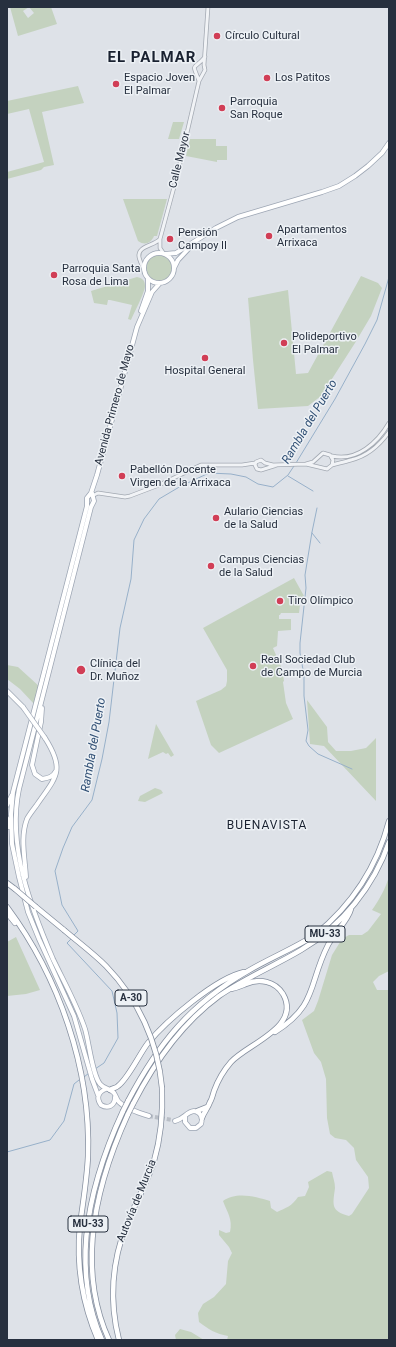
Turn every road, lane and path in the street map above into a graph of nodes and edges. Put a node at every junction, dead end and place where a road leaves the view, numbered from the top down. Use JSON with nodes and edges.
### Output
{"nodes":[{"id":1,"x":208,"y":7,"type":"edge"},
{"id":2,"x":205,"y":57,"type":"junction"},
{"id":3,"x":200,"y":63,"type":"junction"},
{"id":4,"x":204,"y":65,"type":"junction"},
{"id":5,"x":203,"y":73,"type":"junction"},
{"id":6,"x":197,"y":74,"type":"junction"},
{"id":7,"x":199,"y":81,"type":"junction"},
{"id":8,"x":389,"y":143,"type":"edge"},
{"id":9,"x":160,"y":239,"type":"junction"},
{"id":10,"x":198,"y":239,"type":"junction"},
{"id":11,"x":165,"y":254,"type":"junction"},
{"id":12,"x":174,"y":268,"type":"junction"},
{"id":13,"x":145,"y":272,"type":"junction"},
{"id":14,"x":148,"y":278,"type":"junction"},
{"id":15,"x":160,"y":283,"type":"junction"},
{"id":16,"x":140,"y":317,"type":"junction"},
{"id":17,"x":389,"y":423,"type":"edge"},
{"id":18,"x":389,"y":432,"type":"edge"},
{"id":19,"x":332,"y":456,"type":"junction"},
{"id":20,"x":317,"y":459,"type":"junction"},
{"id":21,"x":265,"y":463,"type":"junction"},
{"id":22,"x":305,"y":464,"type":"junction"},
{"id":23,"x":255,"y":465,"type":"junction"},
{"id":24,"x":278,"y":465,"type":"junction"},
{"id":25,"x":332,"y":465,"type":"junction"},
{"id":26,"x":320,"y":467,"type":"junction"},
{"id":27,"x":265,"y":468,"type":"junction"},
{"id":28,"x":93,"y":496,"type":"junction"},
{"id":29,"x":66,"y":589,"type":"junction"},
{"id":30,"x":69,"y":595,"type":"junction"},
{"id":31,"x":63,"y":600,"type":"junction"},
{"id":32,"x":7,"y":691,"type":"edge"},
{"id":33,"x":43,"y":695,"type":"junction"},
{"id":34,"x":57,"y":767,"type":"junction"},
{"id":35,"x":13,"y":792,"type":"junction"},
{"id":36,"x":7,"y":805,"type":"edge"},
{"id":37,"x":7,"y":818,"type":"edge"},
{"id":38,"x":389,"y":821,"type":"edge"},
{"id":39,"x":389,"y":842,"type":"edge"},
{"id":40,"x":12,"y":844,"type":"junction"},
{"id":41,"x":7,"y":883,"type":"edge"},
{"id":42,"x":27,"y":887,"type":"junction"},
{"id":43,"x":7,"y":907,"type":"edge"},
{"id":44,"x":352,"y":908,"type":"junction"},
{"id":45,"x":7,"y":913,"type":"edge"},
{"id":46,"x":247,"y":971,"type":"junction"},
{"id":47,"x":230,"y":989,"type":"junction"},
{"id":48,"x":58,"y":1001,"type":"junction"},
{"id":49,"x":251,"y":1046,"type":"junction"},
{"id":50,"x":108,"y":1090,"type":"junction"},
{"id":51,"x":98,"y":1095,"type":"junction"},
{"id":52,"x":115,"y":1096,"type":"junction"},
{"id":53,"x":122,"y":1104,"type":"junction"},
{"id":54,"x":112,"y":1105,"type":"junction"},
{"id":55,"x":208,"y":1106,"type":"junction"},
{"id":56,"x":197,"y":1111,"type":"junction"},
{"id":57,"x":149,"y":1116,"type":"tunnel mouth"},
{"id":58,"x":185,"y":1116,"type":"junction"},
{"id":59,"x":202,"y":1118,"type":"junction"},
{"id":60,"x":186,"y":1124,"type":"junction"},
{"id":61,"x":98,"y":1340,"type":"edge"},
{"id":62,"x":102,"y":1340,"type":"edge"},
{"id":63,"x":109,"y":1340,"type":"edge"},
{"id":64,"x":119,"y":1340,"type":"edge"}],
"edges":[{"from":1,"to":2,"type":"street"},
{"from":2,"to":3,"type":"street"},
{"from":2,"to":4,"type":"street"},
{"from":3,"to":4,"type":"street"},
{"from":3,"to":6,"type":"street"},
{"from":4,"to":5,"type":"street"},
{"from":5,"to":6,"type":"street"},
{"from":5,"to":7,"type":"street","name":"Calle Mayor"},
{"from":6,"to":7,"type":"street","name":"Calle Mayor"},
{"from":7,"to":9,"type":"street","name":"Calle Mayor"},
{"from":8,"to":10,"type":"main road"},
{"from":9,"to":11,"type":"street","name":"Calle Mayor"},
{"from":9,"to":13,"type":"street"},
{"from":10,"to":11,"type":"main road"},
{"from":10,"to":12,"type":"main road"},
{"from":11,"to":12,"type":"main road"},
{"from":11,"to":13,"type":"main road"},
{"from":12,"to":15,"type":"main road"},
{"from":13,"to":14,"type":"main road"},
{"from":14,"to":15,"type":"main road"},
{"from":14,"to":16,"type":"main road","name":"Avenida Primero de Mayo"},
{"from":15,"to":16,"type":"main road","name":"Avenida Primero de Mayo"},
{"from":16,"to":28,"type":"main road","name":"Avenida Primero de Mayo"},
{"from":17,"to":19,"type":"street"},
{"from":18,"to":25,"type":"street"},
{"from":19,"to":20,"type":"street"},
{"from":19,"to":25,"type":"street"},
{"from":20,"to":22,"type":"street"},
{"from":20,"to":26,"type":"street"},
{"from":21,"to":23,"type":"street"},
{"from":21,"to":24,"type":"street"},
{"from":21,"to":27,"type":"street"},
{"from":22,"to":24,"type":"street"},
{"from":22,"to":26,"type":"street"},
{"from":23,"to":27,"type":"street"},
{"from":23,"to":28,"type":"street"},
{"from":24,"to":27,"type":"street"},
{"from":25,"to":26,"type":"street"},
{"from":28,"to":29,"type":"main road"},
{"from":28,"to":30,"type":"main road","name":"Avenida Primero de Mayo"},
{"from":29,"to":30,"type":"main road"},
{"from":29,"to":31,"type":"main road"},
{"from":30,"to":31,"type":"main road"},
{"from":30,"to":33,"type":"main road","name":"Avenida Primero de Mayo"},
{"from":31,"to":35,"type":"main road"},
{"from":32,"to":34,"type":"main road","bridge":true},
{"from":33,"to":34,"type":"main road"},
{"from":33,"to":42,"type":"main road"},
{"from":34,"to":42,"type":"main road"},
{"from":35,"to":36,"type":"main road"},
{"from":35,"to":40,"type":"main road"},
{"from":37,"to":40,"type":"main road"},
{"from":38,"to":46,"type":"highway","number":"MU-33"},
{"from":39,"to":44,"type":"highway","number":"MU-33"},
{"from":40,"to":51,"type":"main road"},
{"from":41,"to":64,"type":"highway","name":"Autovía de Murcia","number":"A-30","bridge":true},
{"from":42,"to":50,"type":"main road"},
{"from":43,"to":48,"type":"highway"},
{"from":44,"to":47,"type":"highway","number":"MU-33"},
{"from":44,"to":49,"type":"highway"},
{"from":45,"to":48,"type":"highway"},
{"from":46,"to":50,"type":"highway"},
{"from":46,"to":62,"type":"highway","number":"MU-33","bridge":true},
{"from":47,"to":49,"type":"highway"},
{"from":47,"to":63,"type":"highway","number":"MU-33","bridge":true},
{"from":48,"to":61,"type":"highway"},
{"from":49,"to":55,"type":"highway"},
{"from":50,"to":51,"type":"main road"},
{"from":50,"to":52,"type":"main road"},
{"from":51,"to":54,"type":"main road"},
{"from":52,"to":53,"type":"main road"},
{"from":52,"to":54,"type":"main road"},
{"from":53,"to":54,"type":"main road"},
{"from":53,"to":57,"type":"main road"},
{"from":55,"to":56,"type":"highway"},
{"from":55,"to":59,"type":"highway"},
{"from":56,"to":58,"type":"main road"},
{"from":56,"to":59,"type":"main road"},
{"from":58,"to":60,"type":"main road"},
{"from":58,"to":60,"type":"main road"},
{"from":59,"to":60,"type":"main road"}]}
